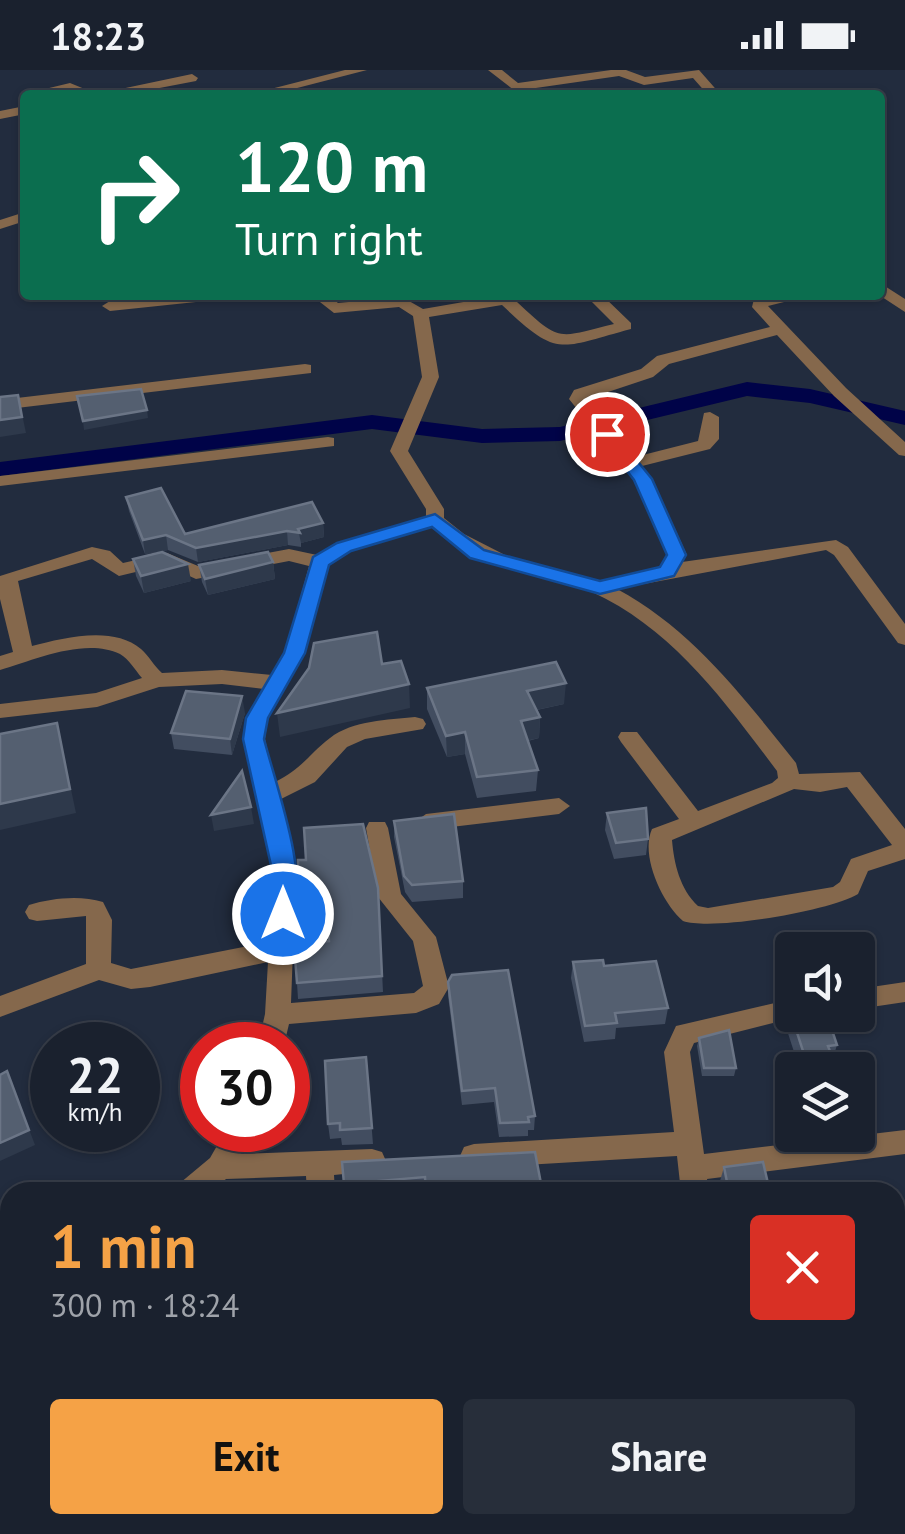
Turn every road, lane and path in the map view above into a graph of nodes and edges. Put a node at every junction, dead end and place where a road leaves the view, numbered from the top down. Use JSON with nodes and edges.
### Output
{"nodes":[{"id":1,"x":290,"y":70,"type":"edge"},
{"id":2,"x":361,"y":70,"type":"edge"},
{"id":3,"x":494,"y":70,"type":"edge"},
{"id":4,"x":620,"y":71,"type":"edge"},
{"id":5,"x":694,"y":72,"type":"edge"},
{"id":6,"x":192,"y":78,"type":"dead end"},
{"id":7,"x":306,"y":83,"type":"junction"},
{"id":8,"x":54,"y":90,"type":"edge"},
{"id":9,"x":78,"y":90,"type":"edge"},
{"id":10,"x":129,"y":90,"type":"edge"},
{"id":11,"x":275,"y":90,"type":"edge"},
{"id":12,"x":168,"y":300,"type":"edge"},
{"id":13,"x":325,"y":300,"type":"edge"},
{"id":14,"x":512,"y":300,"type":"edge"},
{"id":15,"x":599,"y":300,"type":"edge"},
{"id":16,"x":757,"y":300,"type":"edge"},
{"id":17,"x":508,"y":301,"type":"junction"},
{"id":18,"x":415,"y":305,"type":"edge"},
{"id":19,"x":110,"y":306,"type":"dead end"},
{"id":20,"x":780,"y":328,"type":"junction"},
{"id":21,"x":304,"y":369,"type":"dead end"},
{"id":22,"x":0,"y":405,"type":"edge"},
{"id":23,"x":710,"y":416,"type":"dead end"},
{"id":24,"x":328,"y":442,"type":"dead end"},
{"id":25,"x":905,"y":451,"type":"edge"},
{"id":26,"x":632,"y":463,"type":"junction"},
{"id":27,"x":2,"y":481,"type":"edge"},
{"id":28,"x":435,"y":520,"type":"junction"},
{"id":29,"x":320,"y":562,"type":"junction"},
{"id":30,"x":667,"y":571,"type":"junction"},
{"id":31,"x":600,"y":588,"type":"junction"},
{"id":32,"x":905,"y":638,"type":"edge"},
{"id":33,"x":24,"y":655,"type":"junction"},
{"id":34,"x":0,"y":663,"type":"edge"},
{"id":35,"x":158,"y":680,"type":"junction"},
{"id":36,"x":277,"y":684,"type":"junction"},
{"id":37,"x":0,"y":711,"type":"edge"},
{"id":38,"x":415,"y":724,"type":"dead end"},
{"id":39,"x":630,"y":737,"type":"dead end"},
{"id":40,"x":789,"y":781,"type":"junction"},
{"id":41,"x":266,"y":796,"type":"junction"},
{"id":42,"x":559,"y":806,"type":"dead end"},
{"id":43,"x":692,"y":820,"type":"junction"},
{"id":44,"x":905,"y":848,"type":"edge"},
{"id":45,"x":37,"y":912,"type":"dead end"},
{"id":46,"x":281,"y":948,"type":"junction"},
{"id":47,"x":98,"y":970,"type":"junction"},
{"id":48,"x":905,"y":992,"type":"edge"},
{"id":49,"x":875,"y":996,"type":"edge"},
{"id":50,"x":0,"y":1007,"type":"edge"},
{"id":51,"x":278,"y":1014,"type":"junction"},
{"id":52,"x":775,"y":1014,"type":"edge"},
{"id":53,"x":276,"y":1022,"type":"edge"},
{"id":54,"x":905,"y":1142,"type":"edge"},
{"id":55,"x":228,"y":1152,"type":"edge"},
{"id":56,"x":456,"y":1156,"type":"edge"},
{"id":57,"x":397,"y":1160,"type":"edge"},
{"id":58,"x":220,"y":1166,"type":"junction"},
{"id":59,"x":693,"y":1168,"type":"edge"},
{"id":60,"x":320,"y":1178,"type":"edge"},
{"id":61,"x":202,"y":1182,"type":"edge"}],
"edges":[{"from":1,"to":7,"type":"street"},
{"from":2,"to":7,"type":"street"},
{"from":3,"to":4,"type":"street"},
{"from":4,"to":5,"type":"street"},
{"from":6,"to":10,"type":"street"},
{"from":7,"to":11,"type":"street"},
{"from":8,"to":9,"type":"street"},
{"from":12,"to":19,"type":"street"},
{"from":13,"to":18,"type":"street"},
{"from":14,"to":17,"type":"street"},
{"from":15,"to":17,"type":"street"},
{"from":16,"to":20,"type":"street"},
{"from":17,"to":18,"type":"street"},
{"from":18,"to":28,"type":"street"},
{"from":20,"to":25,"type":"street"},
{"from":20,"to":26,"type":"street"},
{"from":21,"to":22,"type":"street"},
{"from":23,"to":26,"type":"street"},
{"from":24,"to":27,"type":"street"},
{"from":26,"to":30,"type":"street"},
{"from":28,"to":29,"type":"street"},
{"from":28,"to":31,"type":"street"},
{"from":29,"to":33,"type":"street"},
{"from":29,"to":36,"type":"street"},
{"from":30,"to":31,"type":"street"},
{"from":30,"to":32,"type":"street"},
{"from":31,"to":40,"type":"street"},
{"from":33,"to":34,"type":"street"},
{"from":33,"to":35,"type":"street"},
{"from":35,"to":36,"type":"street"},
{"from":35,"to":37,"type":"street"},
{"from":36,"to":41,"type":"street"},
{"from":38,"to":41,"type":"street"},
{"from":39,"to":43,"type":"street"},
{"from":40,"to":43,"type":"street"},
{"from":40,"to":44,"type":"street"},
{"from":41,"to":46,"type":"street"},
{"from":42,"to":51,"type":"street"},
{"from":43,"to":44,"type":"street"},
{"from":45,"to":47,"type":"street"},
{"from":46,"to":47,"type":"street"},
{"from":46,"to":51,"type":"street"},
{"from":47,"to":50,"type":"street"},
{"from":48,"to":49,"type":"street"},
{"from":51,"to":53,"type":"street"},
{"from":52,"to":59,"type":"street"},
{"from":54,"to":59,"type":"street"},
{"from":55,"to":58,"type":"street"},
{"from":56,"to":59,"type":"street"},
{"from":57,"to":60,"type":"street"},
{"from":58,"to":60,"type":"street"},
{"from":58,"to":61,"type":"street"}]}
